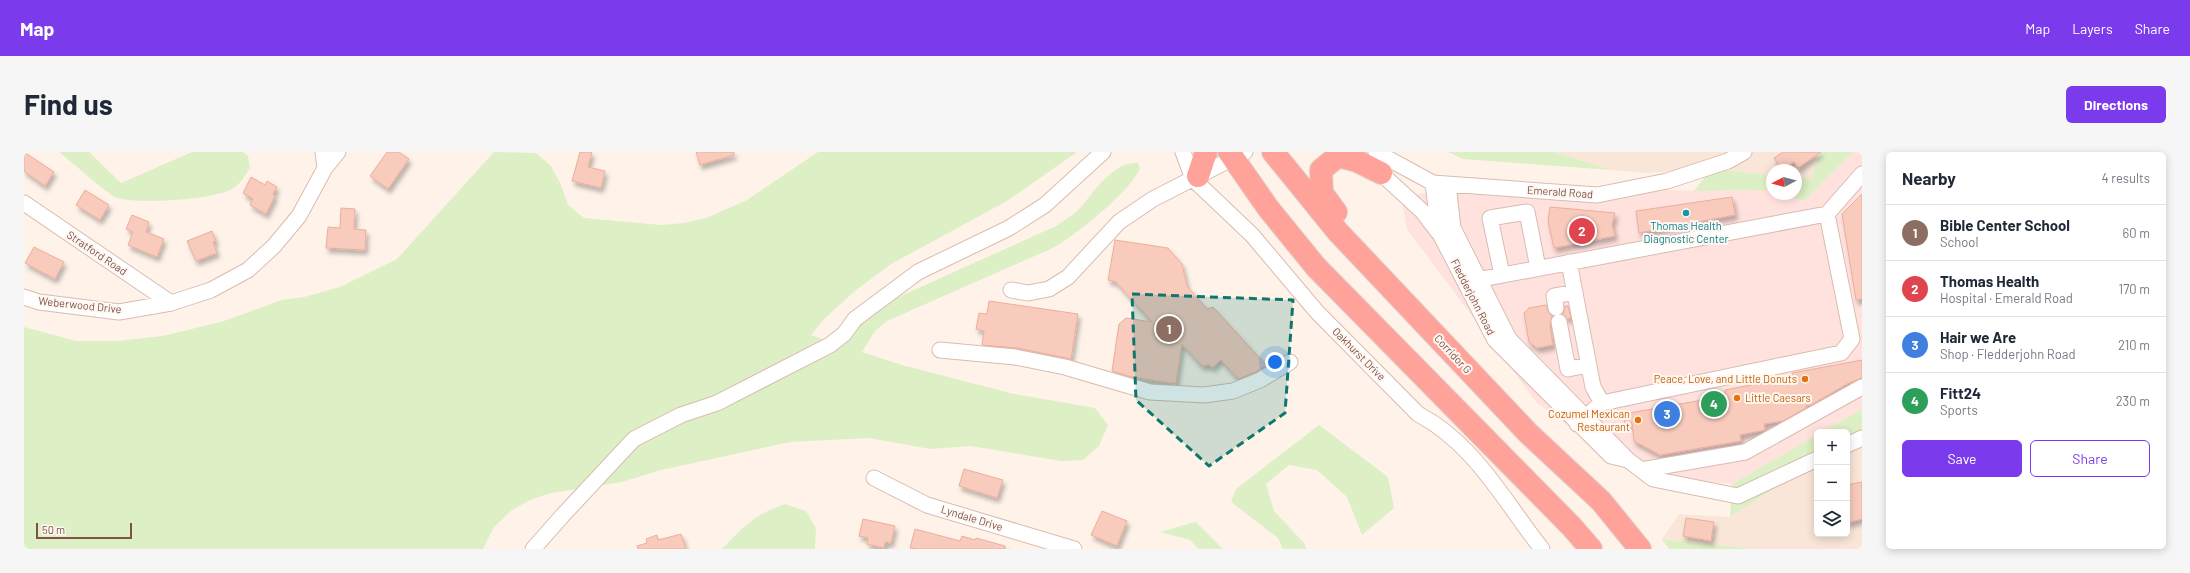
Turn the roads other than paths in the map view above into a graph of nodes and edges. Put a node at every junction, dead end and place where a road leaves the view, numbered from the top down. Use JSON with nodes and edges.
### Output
{"nodes":[{"id":1,"x":323,"y":152,"type":"edge"},
{"id":2,"x":338,"y":152,"type":"edge"},
{"id":3,"x":1103,"y":152,"type":"edge"},
{"id":4,"x":1182,"y":152,"type":"edge"},
{"id":5,"x":1206,"y":152,"type":"edge"},
{"id":6,"x":1273,"y":152,"type":"edge"},
{"id":7,"x":1356,"y":152,"type":"edge"},
{"id":8,"x":1744,"y":152,"type":"edge"},
{"id":9,"x":1235,"y":154,"type":"edge"},
{"id":10,"x":1378,"y":162,"type":"edge"},
{"id":11,"x":325,"y":168,"type":"junction"},
{"id":12,"x":1862,"y":174,"type":"edge"},
{"id":13,"x":1196,"y":177,"type":"junction"},
{"id":14,"x":1440,"y":183,"type":"junction"},
{"id":15,"x":24,"y":203,"type":"edge"},
{"id":16,"x":1827,"y":214,"type":"junction"},
{"id":17,"x":1439,"y":232,"type":"junction"},
{"id":18,"x":1569,"y":262,"type":"junction"},
{"id":19,"x":1538,"y":268,"type":"junction"},
{"id":20,"x":1502,"y":275,"type":"junction"},
{"id":21,"x":1472,"y":280,"type":"junction"},
{"id":22,"x":1011,"y":290,"type":"dead end"},
{"id":23,"x":1574,"y":292,"type":"junction"},
{"id":24,"x":24,"y":297,"type":"edge"},
{"id":25,"x":171,"y":302,"type":"junction"},
{"id":26,"x":1420,"y":319,"type":"junction"},
{"id":27,"x":940,"y":350,"type":"dead end"},
{"id":28,"x":1290,"y":362,"type":"dead end"},
{"id":29,"x":1588,"y":365,"type":"junction"},
{"id":30,"x":1862,"y":387,"type":"edge"},
{"id":31,"x":1602,"y":403,"type":"junction"},
{"id":32,"x":1582,"y":420,"type":"junction"},
{"id":33,"x":1862,"y":438,"type":"edge"},
{"id":34,"x":1850,"y":444,"type":"edge"},
{"id":35,"x":1814,"y":460,"type":"edge"},
{"id":36,"x":1641,"y":470,"type":"junction"},
{"id":37,"x":874,"y":478,"type":"dead end"},
{"id":38,"x":533,"y":549,"type":"edge"},
{"id":39,"x":1074,"y":549,"type":"edge"},
{"id":40,"x":1542,"y":549,"type":"edge"},
{"id":41,"x":1591,"y":549,"type":"edge"},
{"id":42,"x":1640,"y":549,"type":"edge"}],
"edges":[{"from":1,"to":11,"type":"street"},
{"from":2,"to":11,"type":"street","name":"Weberwood Drive"},
{"from":3,"to":38,"type":"street"},
{"from":4,"to":13,"type":"street","name":"Oakhurst Drive"},
{"from":5,"to":13,"type":"highway"},
{"from":6,"to":26,"type":"highway","name":"Corridor G"},
{"from":7,"to":10,"type":"street"},
{"from":8,"to":14,"type":"street","name":"Emerald Road"},
{"from":9,"to":13,"type":"street"},
{"from":9,"to":41,"type":"highway"},
{"from":10,"to":14,"type":"street","name":"Emerald Road"},
{"from":10,"to":17,"type":"street"},
{"from":10,"to":26,"type":"highway"},
{"from":11,"to":25,"type":"street","name":"Weberwood Drive"},
{"from":12,"to":16,"type":"street"},
{"from":13,"to":22,"type":"street"},
{"from":13,"to":40,"type":"street","name":"Oakhurst Drive"},
{"from":14,"to":17,"type":"street","name":"Fledderjohn Road"},
{"from":14,"to":21,"type":"street"},
{"from":15,"to":25,"type":"street","name":"Stratford Road"},
{"from":16,"to":18,"type":"street"},
{"from":16,"to":31,"type":"street"},
{"from":17,"to":21,"type":"street","name":"Fledderjohn Road"},
{"from":18,"to":19,"type":"street"},
{"from":18,"to":23,"type":"street"},
{"from":19,"to":20,"type":"street"},
{"from":19,"to":20,"type":"street"},
{"from":20,"to":21,"type":"street"},
{"from":21,"to":32,"type":"street","name":"Fledderjohn Road"},
{"from":23,"to":29,"type":"street"},
{"from":23,"to":29,"type":"street"},
{"from":24,"to":25,"type":"street","name":"Weberwood Drive"},
{"from":26,"to":42,"type":"highway","name":"Corridor G"},
{"from":27,"to":28,"type":"street"},
{"from":29,"to":31,"type":"street"},
{"from":30,"to":36,"type":"street"},
{"from":31,"to":32,"type":"street"},
{"from":32,"to":36,"type":"street","name":"Fledderjohn Road"},
{"from":33,"to":34,"type":"street"},
{"from":35,"to":36,"type":"street","name":"Fledderjohn Road"},
{"from":37,"to":39,"type":"street","name":"Lyndale Drive"}]}
